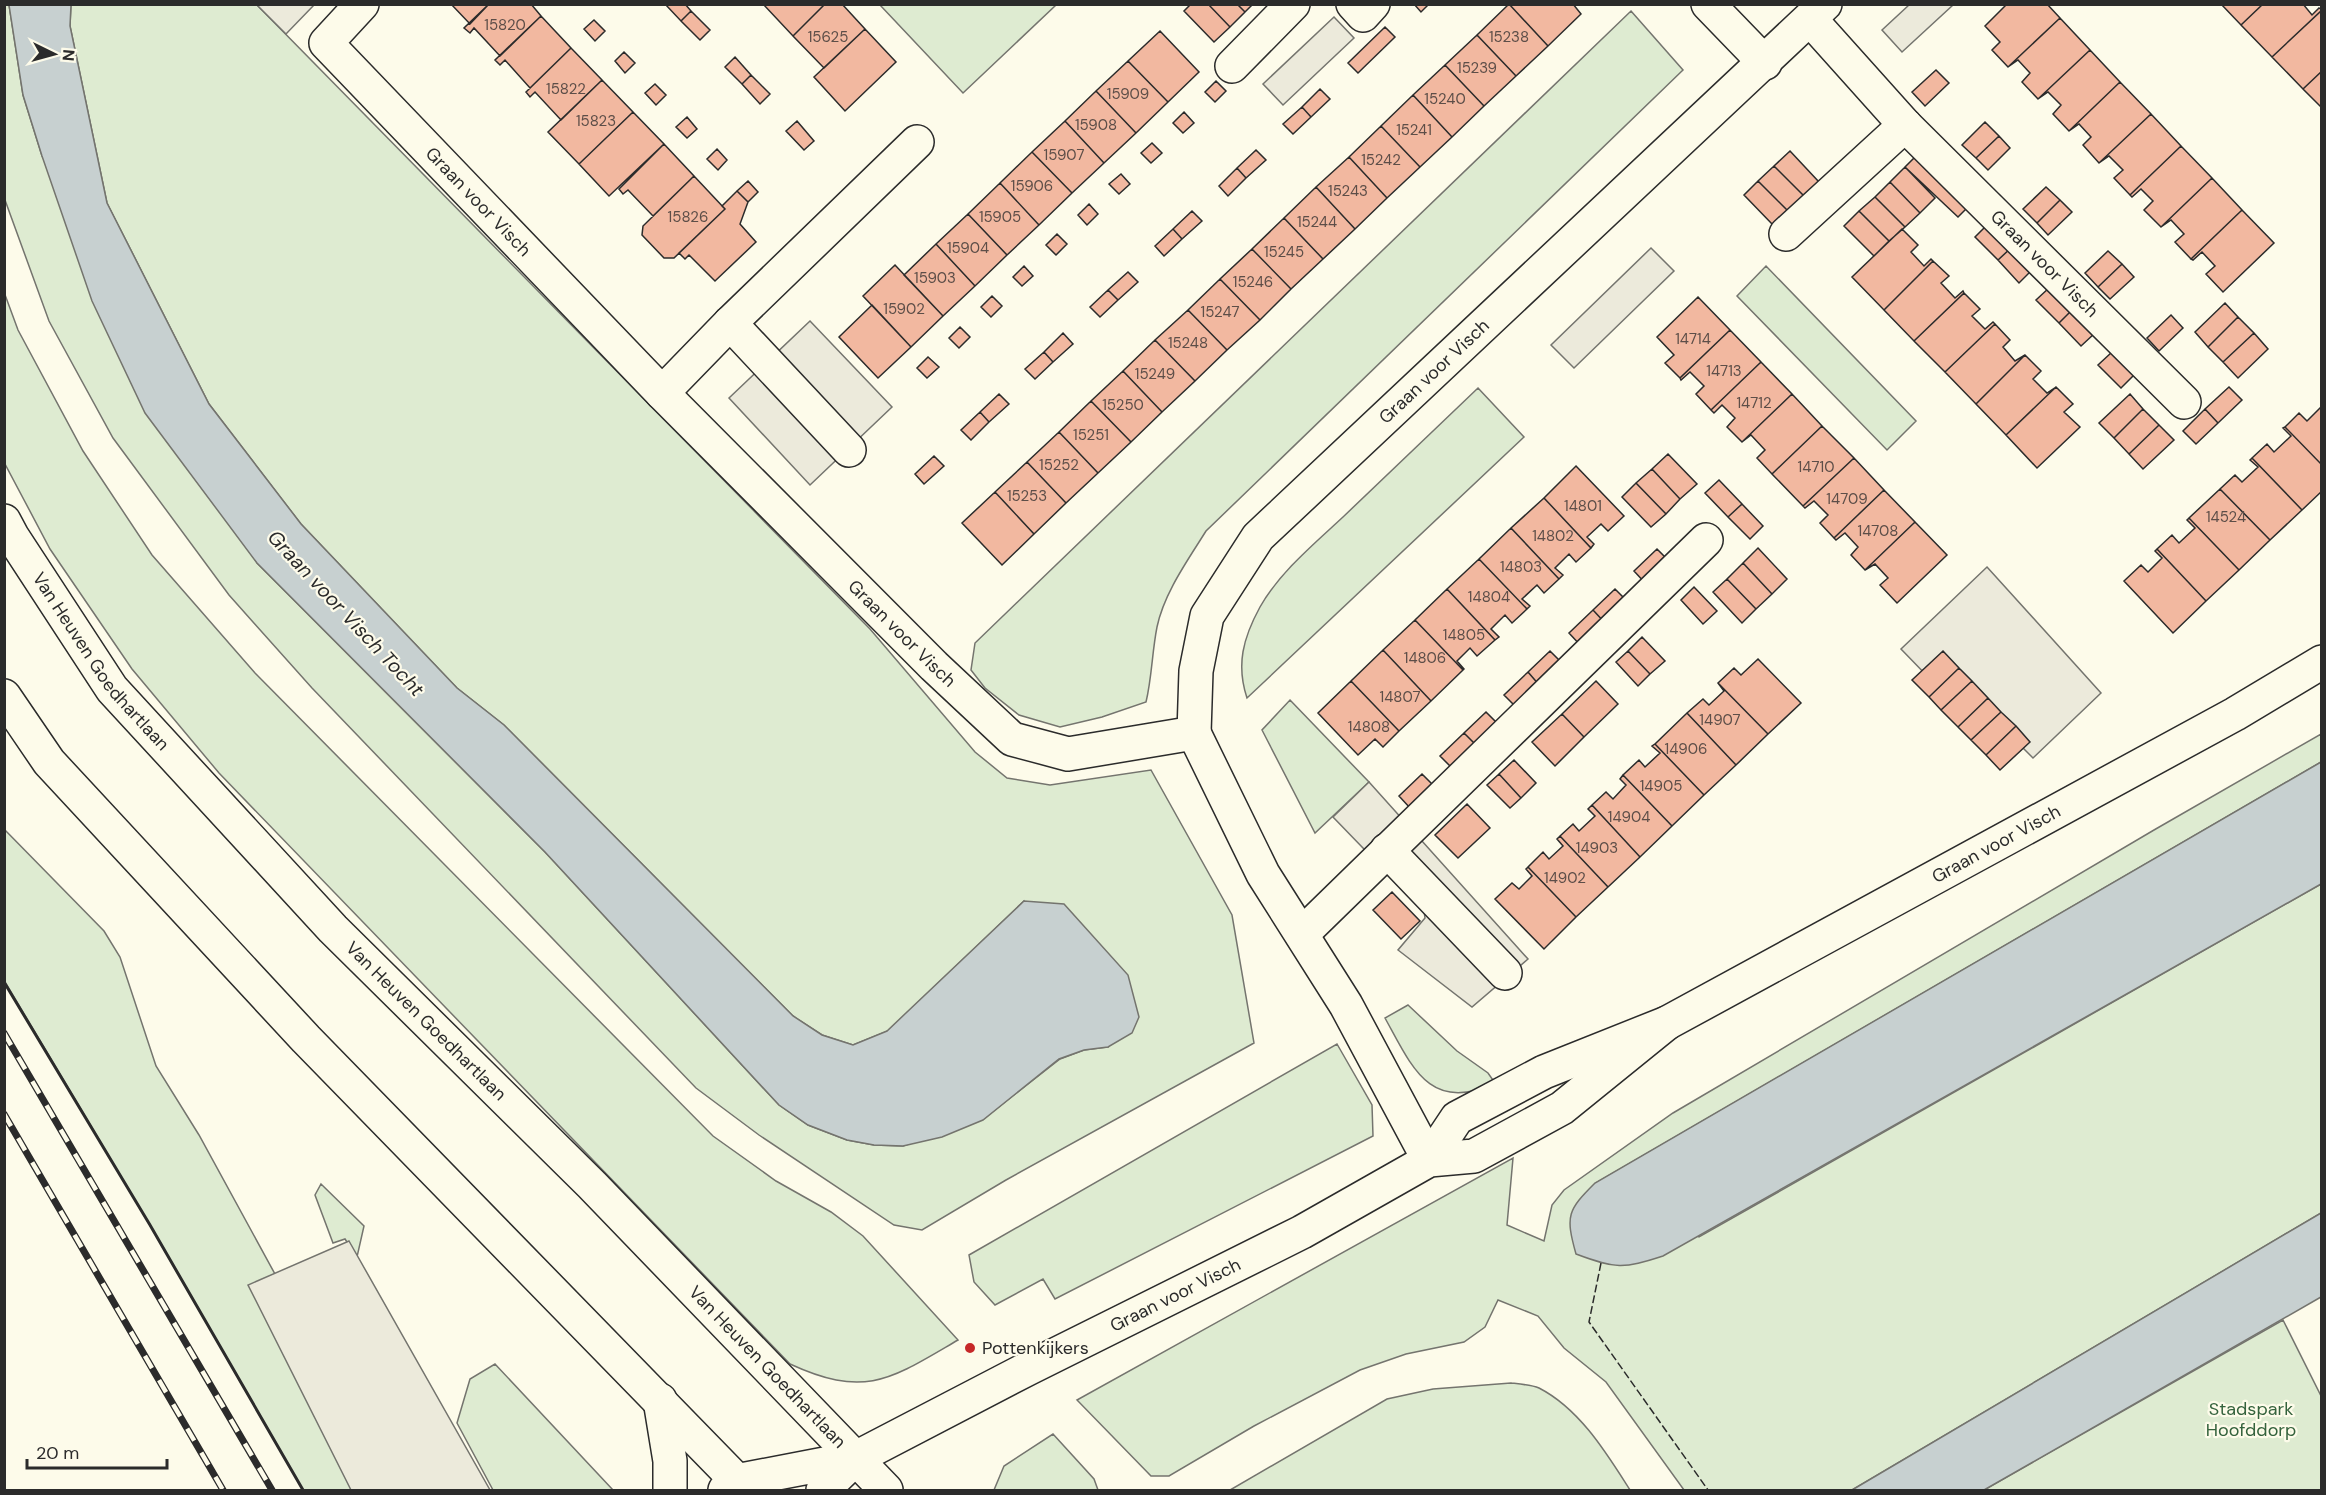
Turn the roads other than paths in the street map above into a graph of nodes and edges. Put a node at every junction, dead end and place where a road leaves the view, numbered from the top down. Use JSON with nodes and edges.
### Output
{"nodes":[{"id":1,"x":1293,"y":4,"type":"edge"},
{"id":2,"x":1353,"y":4,"type":"edge"},
{"id":3,"x":1373,"y":4,"type":"edge"},
{"id":4,"x":1708,"y":4,"type":"edge"},
{"id":5,"x":357,"y":6,"type":"edge"},
{"id":6,"x":1817,"y":12,"type":"edge"},
{"id":7,"x":1765,"y":63,"type":"junction"},
{"id":8,"x":1232,"y":66,"type":"dead end"},
{"id":9,"x":1905,"y":125,"type":"junction"},
{"id":10,"x":917,"y":142,"type":"dead end"},
{"id":11,"x":1786,"y":234,"type":"dead end"},
{"id":12,"x":730,"y":323,"type":"junction"},
{"id":13,"x":662,"y":393,"type":"junction"},
{"id":14,"x":2184,"y":402,"type":"dead end"},
{"id":15,"x":849,"y":450,"type":"dead end"},
{"id":16,"x":4,"y":521,"type":"edge"},
{"id":17,"x":1706,"y":540,"type":"dead end"},
{"id":18,"x":2322,"y":662,"type":"edge"},
{"id":19,"x":4,"y":696,"type":"edge"},
{"id":20,"x":1194,"y":733,"type":"junction"},
{"id":21,"x":1387,"y":850,"type":"junction"},
{"id":22,"x":1302,"y":933,"type":"junction"},
{"id":23,"x":1505,"y":973,"type":"dead end"},
{"id":24,"x":1667,"y":1023,"type":"junction"},
{"id":25,"x":1429,"y":1160,"type":"junction"},
{"id":26,"x":660,"y":1400,"type":"junction"},
{"id":27,"x":856,"y":1458,"type":"junction"},
{"id":28,"x":736,"y":1487,"type":"edge"},
{"id":29,"x":670,"y":1491,"type":"edge"},
{"id":30,"x":823,"y":1491,"type":"edge"},
{"id":31,"x":886,"y":1491,"type":"edge"}],
"edges":[{"from":1,"to":8,"type":"street"},
{"from":2,"to":3,"type":"street"},
{"from":4,"to":7,"type":"street"},
{"from":5,"to":13,"type":"street","name":"Graan voor Visch"},
{"from":6,"to":7,"type":"street","name":"Graan voor Visch"},
{"from":6,"to":9,"type":"street","name":"Graan voor Visch"},
{"from":7,"to":20,"type":"street","name":"Graan voor Visch"},
{"from":9,"to":11,"type":"street"},
{"from":9,"to":14,"type":"street","name":"Graan voor Visch"},
{"from":10,"to":12,"type":"street"},
{"from":12,"to":13,"type":"street"},
{"from":12,"to":15,"type":"street"},
{"from":13,"to":20,"type":"street","name":"Graan voor Visch"},
{"from":16,"to":27,"type":"street","name":"Van Heuven Goedhartlaan"},
{"from":17,"to":21,"type":"street"},
{"from":18,"to":24,"type":"street","name":"Graan voor Visch"},
{"from":19,"to":26,"type":"street"},
{"from":20,"to":22,"type":"street","name":"Graan voor Visch"},
{"from":21,"to":22,"type":"street"},
{"from":21,"to":23,"type":"street"},
{"from":22,"to":25,"type":"street","name":"Graan voor Visch"},
{"from":24,"to":25,"type":"street","name":"Graan voor Visch"},
{"from":24,"to":25,"type":"street","name":"Graan voor Visch"},
{"from":25,"to":27,"type":"street","name":"Graan voor Visch"},
{"from":26,"to":28,"type":"street"},
{"from":26,"to":29,"type":"street"},
{"from":27,"to":28,"type":"street","name":"Graan voor Visch"},
{"from":27,"to":30,"type":"street","name":"Graan voor Visch"},
{"from":27,"to":31,"type":"street","name":"Van Heuven Goedhartlaan"}]}
